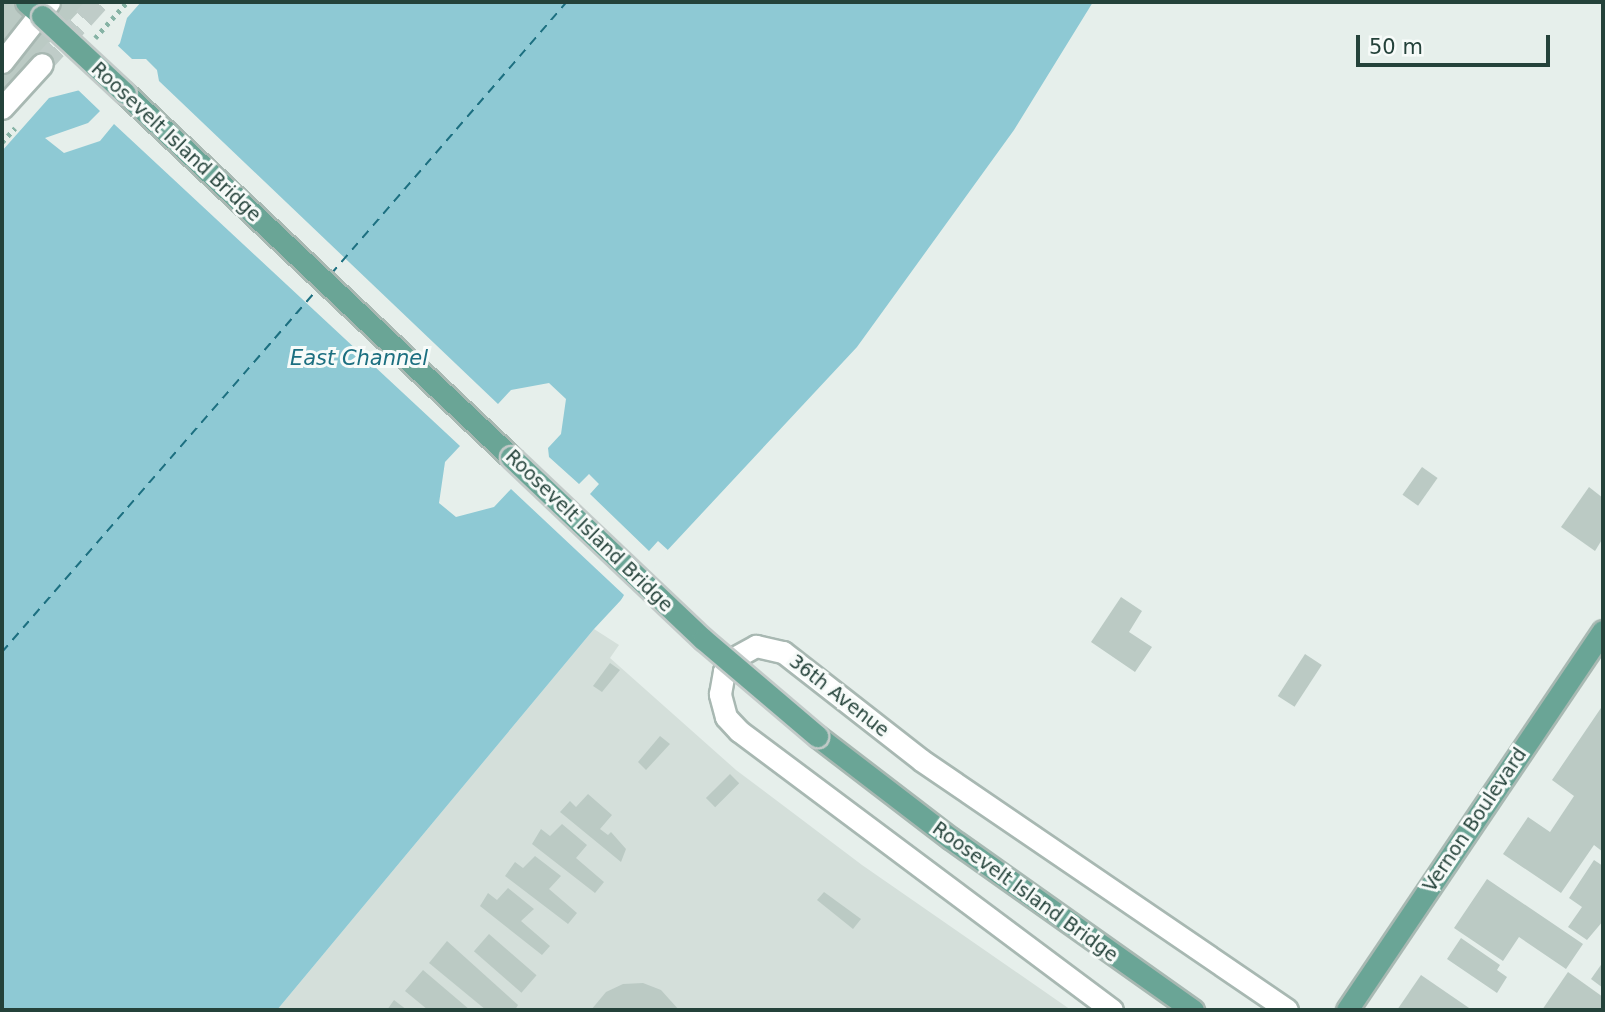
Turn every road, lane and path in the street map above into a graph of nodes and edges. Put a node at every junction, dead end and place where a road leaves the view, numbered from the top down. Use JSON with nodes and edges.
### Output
{"nodes":[{"id":1,"x":26,"y":2,"type":"edge"},
{"id":2,"x":46,"y":9,"type":"edge"},
{"id":3,"x":2,"y":62,"type":"edge"},
{"id":4,"x":43,"y":64,"type":"tunnel mouth"},
{"id":5,"x":2,"y":108,"type":"edge"},
{"id":6,"x":1603,"y":631,"type":"edge"},
{"id":7,"x":1112,"y":1010,"type":"edge"},
{"id":8,"x":1193,"y":1010,"type":"edge"},
{"id":9,"x":1287,"y":1010,"type":"edge"},
{"id":10,"x":1347,"y":1010,"type":"edge"}],
"edges":[{"from":1,"to":2,"type":"main road","name":"Roosevelt Island Bridge"},
{"from":2,"to":3,"type":"street"},
{"from":2,"to":8,"type":"main road","name":"Roosevelt Island Bridge","bridge":true},
{"from":4,"to":5,"type":"street"},
{"from":6,"to":10,"type":"main road","name":"Vernon Boulevard"},
{"from":7,"to":9,"type":"street","name":"36th Avenue"}]}
